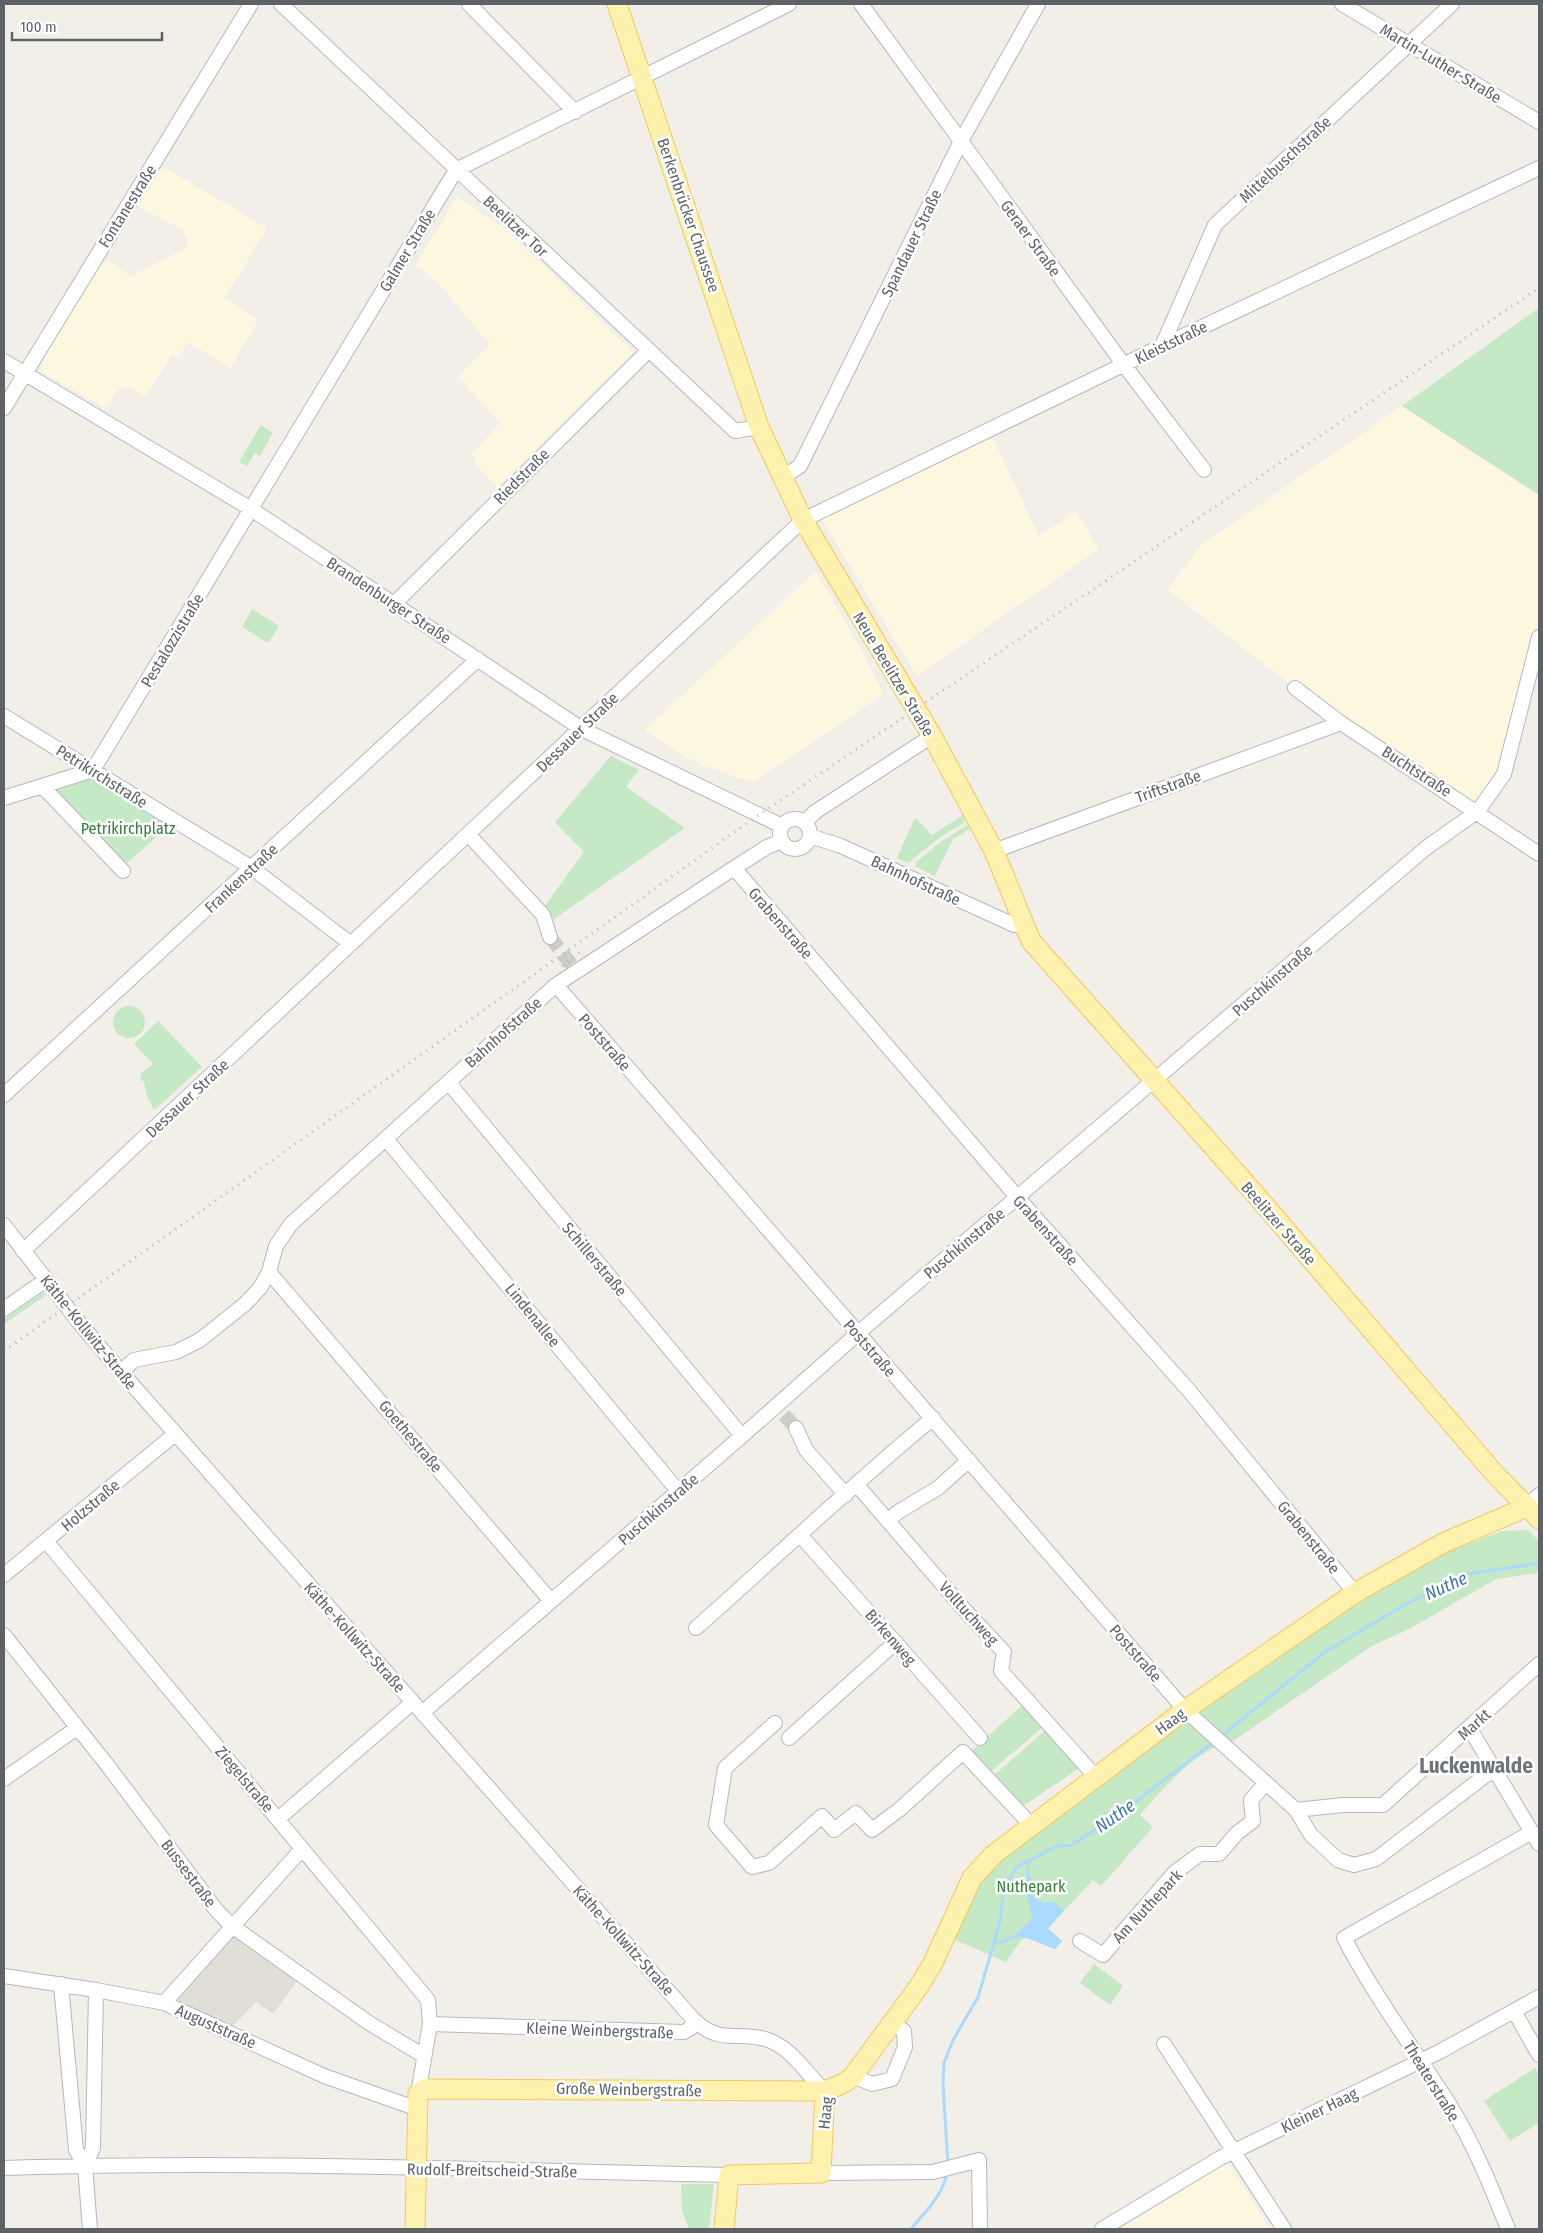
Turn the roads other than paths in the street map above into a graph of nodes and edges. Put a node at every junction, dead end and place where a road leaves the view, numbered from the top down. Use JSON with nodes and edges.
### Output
{"nodes":[{"id":1,"x":251,"y":4,"type":"edge"},
{"id":2,"x":281,"y":4,"type":"edge"},
{"id":3,"x":468,"y":4,"type":"edge"},
{"id":4,"x":617,"y":4,"type":"edge"},
{"id":5,"x":789,"y":4,"type":"edge"},
{"id":6,"x":861,"y":4,"type":"edge"},
{"id":7,"x":1038,"y":4,"type":"edge"},
{"id":8,"x":1342,"y":4,"type":"edge"},
{"id":9,"x":1452,"y":4,"type":"edge"},
{"id":10,"x":1410,"y":44,"type":"junction"},
{"id":11,"x":642,"y":76,"type":"junction"},
{"id":12,"x":575,"y":112,"type":"junction"},
{"id":13,"x":1539,"y":122,"type":"edge"},
{"id":14,"x":962,"y":142,"type":"junction"},
{"id":15,"x":1539,"y":168,"type":"edge"},
{"id":16,"x":456,"y":170,"type":"junction"},
{"id":17,"x":1162,"y":346,"type":"junction"},
{"id":18,"x":649,"y":350,"type":"junction"},
{"id":19,"x":4,"y":361,"type":"edge"},
{"id":20,"x":1124,"y":365,"type":"junction"},
{"id":21,"x":25,"y":374,"type":"junction"},
{"id":22,"x":4,"y":408,"type":"edge"},
{"id":23,"x":759,"y":427,"type":"junction"},
{"id":24,"x":1204,"y":470,"type":"dead end"},
{"id":25,"x":782,"y":478,"type":"junction"},
{"id":26,"x":251,"y":509,"type":"junction"},
{"id":27,"x":804,"y":520,"type":"junction"},
{"id":28,"x":394,"y":604,"type":"junction"},
{"id":29,"x":1539,"y":637,"type":"edge"},
{"id":30,"x":478,"y":659,"type":"junction"},
{"id":31,"x":1295,"y":688,"type":"dead end"},
{"id":32,"x":4,"y":716,"type":"edge"},
{"id":33,"x":1341,"y":723,"type":"junction"},
{"id":34,"x":582,"y":729,"type":"junction"},
{"id":35,"x":932,"y":736,"type":"junction"},
{"id":36,"x":93,"y":770,"type":"junction"},
{"id":37,"x":43,"y":787,"type":"junction"},
{"id":38,"x":4,"y":798,"type":"edge"},
{"id":39,"x":1478,"y":811,"type":"junction"},
{"id":40,"x":805,"y":822,"type":"junction"},
{"id":41,"x":782,"y":826,"type":"junction"},
{"id":42,"x":468,"y":834,"type":"junction"},
{"id":43,"x":810,"y":836,"type":"junction"},
{"id":44,"x":782,"y":841,"type":"junction"},
{"id":45,"x":994,"y":851,"type":"junction"},
{"id":46,"x":1539,"y":854,"type":"edge"},
{"id":47,"x":252,"y":868,"type":"junction"},
{"id":48,"x":734,"y":868,"type":"junction"},
{"id":49,"x":123,"y":871,"type":"dead end"},
{"id":50,"x":1022,"y":924,"type":"junction"},
{"id":51,"x":550,"y":937,"type":"tunnel mouth"},
{"id":52,"x":351,"y":944,"type":"junction"},
{"id":53,"x":556,"y":985,"type":"junction"},
{"id":54,"x":448,"y":1082,"type":"junction"},
{"id":55,"x":1154,"y":1082,"type":"junction"},
{"id":56,"x":4,"y":1096,"type":"edge"},
{"id":57,"x":386,"y":1139,"type":"junction"},
{"id":58,"x":1018,"y":1198,"type":"junction"},
{"id":59,"x":4,"y":1225,"type":"edge"},
{"id":60,"x":23,"y":1251,"type":"junction"},
{"id":61,"x":269,"y":1272,"type":"junction"},
{"id":62,"x":46,"y":1280,"type":"junction"},
{"id":63,"x":4,"y":1309,"type":"edge"},
{"id":64,"x":858,"y":1334,"type":"junction"},
{"id":65,"x":121,"y":1372,"type":"junction"},
{"id":66,"x":932,"y":1418,"type":"junction"},
{"id":67,"x":796,"y":1428,"type":"tunnel mouth"},
{"id":68,"x":175,"y":1434,"type":"junction"},
{"id":69,"x":742,"y":1436,"type":"junction"},
{"id":70,"x":969,"y":1460,"type":"junction"},
{"id":71,"x":852,"y":1490,"type":"junction"},
{"id":72,"x":678,"y":1491,"type":"junction"},
{"id":73,"x":1535,"y":1507,"type":"edge"},
{"id":74,"x":888,"y":1521,"type":"junction"},
{"id":75,"x":801,"y":1536,"type":"junction"},
{"id":76,"x":46,"y":1541,"type":"junction"},
{"id":77,"x":4,"y":1574,"type":"edge"},
{"id":78,"x":1355,"y":1593,"type":"junction"},
{"id":79,"x":551,"y":1601,"type":"junction"},
{"id":80,"x":696,"y":1628,"type":"dead end"},
{"id":81,"x":4,"y":1635,"type":"edge"},
{"id":82,"x":896,"y":1642,"type":"junction"},
{"id":83,"x":1539,"y":1664,"type":"edge"},
{"id":84,"x":417,"y":1707,"type":"junction"},
{"id":85,"x":1185,"y":1710,"type":"junction"},
{"id":86,"x":774,"y":1723,"type":"dead end"},
{"id":87,"x":76,"y":1728,"type":"junction"},
{"id":88,"x":1470,"y":1728,"type":"junction"},
{"id":89,"x":789,"y":1738,"type":"dead end"},
{"id":90,"x":980,"y":1738,"type":"dead end"},
{"id":91,"x":1494,"y":1769,"type":"junction"},
{"id":92,"x":1095,"y":1776,"type":"junction"},
{"id":93,"x":4,"y":1779,"type":"edge"},
{"id":94,"x":1266,"y":1783,"type":"junction"},
{"id":95,"x":1296,"y":1810,"type":"junction"},
{"id":96,"x":278,"y":1819,"type":"junction"},
{"id":97,"x":1032,"y":1826,"type":"junction"},
{"id":98,"x":1536,"y":1838,"type":"edge"},
{"id":99,"x":302,"y":1850,"type":"junction"},
{"id":100,"x":232,"y":1926,"type":"junction"},
{"id":101,"x":1080,"y":1941,"type":"dead end"},
{"id":102,"x":4,"y":1976,"type":"edge"},
{"id":103,"x":61,"y":1984,"type":"junction"},
{"id":104,"x":96,"y":1990,"type":"junction"},
{"id":105,"x":1539,"y":1997,"type":"edge"},
{"id":106,"x":164,"y":2003,"type":"junction"},
{"id":107,"x":1514,"y":2010,"type":"junction"},
{"id":108,"x":693,"y":2019,"type":"junction"},
{"id":109,"x":892,"y":2022,"type":"junction"},
{"id":110,"x":430,"y":2024,"type":"junction"},
{"id":111,"x":1164,"y":2044,"type":"dead end"},
{"id":112,"x":424,"y":2056,"type":"junction"},
{"id":113,"x":1539,"y":2056,"type":"edge"},
{"id":114,"x":1419,"y":2061,"type":"junction"},
{"id":115,"x":853,"y":2076,"type":"junction"},
{"id":116,"x":825,"y":2091,"type":"junction"},
{"id":117,"x":423,"y":2097,"type":"junction"},
{"id":118,"x":1232,"y":2152,"type":"junction"},
{"id":119,"x":85,"y":2166,"type":"junction"},
{"id":120,"x":4,"y":2168,"type":"edge"},
{"id":121,"x":417,"y":2168,"type":"junction"},
{"id":122,"x":821,"y":2173,"type":"junction"},
{"id":123,"x":729,"y":2175,"type":"junction"},
{"id":124,"x":90,"y":2229,"type":"edge"},
{"id":125,"x":415,"y":2229,"type":"edge"},
{"id":126,"x":724,"y":2229,"type":"edge"},
{"id":127,"x":980,"y":2229,"type":"edge"},
{"id":128,"x":1102,"y":2229,"type":"edge"},
{"id":129,"x":1284,"y":2229,"type":"edge"},
{"id":130,"x":1508,"y":2229,"type":"edge"}],
"edges":[{"from":1,"to":21,"type":"street","name":"Fontanestraße"},
{"from":2,"to":16,"type":"street","name":"Beelitzer Tor"},
{"from":3,"to":12,"type":"street"},
{"from":4,"to":11,"type":"main road","name":"Berkenbrücker Chaussee"},
{"from":5,"to":11,"type":"street"},
{"from":6,"to":14,"type":"street","name":"Geraer Straße"},
{"from":7,"to":14,"type":"street","name":"Spandauer Straße"},
{"from":8,"to":10,"type":"street","name":"Martin-Luther-Straße"},
{"from":9,"to":10,"type":"street","name":"Mittelbuschstraße"},
{"from":10,"to":13,"type":"street","name":"Martin-Luther-Straße"},
{"from":10,"to":17,"type":"street","name":"Mittelbuschstraße"},
{"from":11,"to":12,"type":"street"},
{"from":11,"to":23,"type":"main road","name":"Berkenbrücker Chaussee"},
{"from":12,"to":16,"type":"street"},
{"from":14,"to":20,"type":"street","name":"Geraer Straße"},
{"from":14,"to":25,"type":"street","name":"Spandauer Straße"},
{"from":15,"to":17,"type":"street","name":"Kleiststraße"},
{"from":16,"to":18,"type":"street","name":"Beelitzer Tor"},
{"from":16,"to":26,"type":"street","name":"Galmer Straße"},
{"from":17,"to":20,"type":"street","name":"Kleiststraße"},
{"from":18,"to":23,"type":"street","name":"Beelitzer Tor"},
{"from":18,"to":28,"type":"street","name":"Riedstraße"},
{"from":19,"to":21,"type":"street","name":"Brandenburger Straße"},
{"from":20,"to":24,"type":"street","name":"Geraer Straße"},
{"from":20,"to":27,"type":"street","name":"Kleiststraße"},
{"from":21,"to":22,"type":"street","name":"Fontanestraße"},
{"from":21,"to":26,"type":"street","name":"Brandenburger Straße"},
{"from":23,"to":25,"type":"main road","name":"Neue Beelitzer Straße"},
{"from":25,"to":27,"type":"main road","name":"Neue Beelitzer Straße"},
{"from":26,"to":28,"type":"street","name":"Brandenburger Straße"},
{"from":26,"to":36,"type":"street","name":"Pestalozzistraße"},
{"from":27,"to":34,"type":"street","name":"Dessauer Straße"},
{"from":27,"to":35,"type":"main road","name":"Neue Beelitzer Straße"},
{"from":28,"to":30,"type":"street","name":"Brandenburger Straße"},
{"from":29,"to":39,"type":"street","name":"Puschkinstraße"},
{"from":30,"to":34,"type":"street","name":"Brandenburger Straße"},
{"from":30,"to":47,"type":"street","name":"Frankenstraße"},
{"from":31,"to":33,"type":"street","name":"Buchtstraße"},
{"from":32,"to":36,"type":"street","name":"Petrikirchstraße"},
{"from":33,"to":39,"type":"street","name":"Buchtstraße"},
{"from":33,"to":45,"type":"street","name":"Triftstraße"},
{"from":34,"to":41,"type":"street","name":"Brandenburger Straße"},
{"from":34,"to":42,"type":"street","name":"Dessauer Straße"},
{"from":35,"to":40,"type":"street"},
{"from":35,"to":45,"type":"main road","name":"Neue Beelitzer Straße"},
{"from":36,"to":37,"type":"street"},
{"from":36,"to":47,"type":"street","name":"Petrikirchstraße"},
{"from":37,"to":38,"type":"street"},
{"from":37,"to":49,"type":"street"},
{"from":39,"to":46,"type":"street","name":"Buchtstraße"},
{"from":39,"to":55,"type":"street","name":"Puschkinstraße"},
{"from":40,"to":41,"type":"street"},
{"from":40,"to":43,"type":"street"},
{"from":41,"to":44,"type":"street"},
{"from":42,"to":51,"type":"street"},
{"from":42,"to":52,"type":"street","name":"Dessauer Straße"},
{"from":43,"to":44,"type":"street"},
{"from":43,"to":50,"type":"street","name":"Bahnhofstraße"},
{"from":44,"to":48,"type":"street","name":"Bahnhofstraße"},
{"from":45,"to":50,"type":"main road","name":"Neue Beelitzer Straße"},
{"from":47,"to":52,"type":"street"},
{"from":47,"to":56,"type":"street","name":"Frankenstraße"},
{"from":48,"to":53,"type":"street","name":"Bahnhofstraße"},
{"from":48,"to":58,"type":"street","name":"Grabenstraße"},
{"from":50,"to":55,"type":"main road","name":"Beelitzer Straße"},
{"from":52,"to":60,"type":"street","name":"Dessauer Straße"},
{"from":53,"to":54,"type":"street","name":"Bahnhofstraße"},
{"from":53,"to":64,"type":"street","name":"Poststraße"},
{"from":54,"to":57,"type":"street","name":"Bahnhofstraße"},
{"from":54,"to":69,"type":"street","name":"Schillerstraße"},
{"from":55,"to":58,"type":"street","name":"Puschkinstraße"},
{"from":55,"to":73,"type":"main road","name":"Beelitzer Straße"},
{"from":57,"to":61,"type":"street","name":"Bahnhofstraße"},
{"from":57,"to":72,"type":"street","name":"Lindenallee"},
{"from":58,"to":64,"type":"street","name":"Puschkinstraße"},
{"from":58,"to":78,"type":"street","name":"Grabenstraße"},
{"from":59,"to":60,"type":"street","name":"Käthe-Kollwitz-Straße"},
{"from":60,"to":62,"type":"street","name":"Käthe-Kollwitz-Straße"},
{"from":61,"to":65,"type":"street","name":"Bahnhofstraße"},
{"from":61,"to":79,"type":"street","name":"Goethestraße"},
{"from":62,"to":63,"type":"street"},
{"from":62,"to":65,"type":"street","name":"Käthe-Kollwitz-Straße"},
{"from":64,"to":66,"type":"street","name":"Poststraße"},
{"from":64,"to":69,"type":"street","name":"Puschkinstraße"},
{"from":65,"to":68,"type":"street","name":"Käthe-Kollwitz-Straße"},
{"from":66,"to":70,"type":"street","name":"Poststraße"},
{"from":66,"to":71,"type":"street"},
{"from":67,"to":71,"type":"street","name":"Volltuchweg"},
{"from":68,"to":76,"type":"street","name":"Holzstraße"},
{"from":68,"to":84,"type":"street","name":"Käthe-Kollwitz-Straße"},
{"from":69,"to":72,"type":"street","name":"Puschkinstraße"},
{"from":70,"to":74,"type":"street"},
{"from":70,"to":85,"type":"street","name":"Poststraße"},
{"from":71,"to":74,"type":"street","name":"Volltuchweg"},
{"from":71,"to":75,"type":"street"},
{"from":72,"to":79,"type":"street","name":"Puschkinstraße"},
{"from":73,"to":78,"type":"main road","name":"Haag"},
{"from":74,"to":92,"type":"street","name":"Volltuchweg"},
{"from":75,"to":80,"type":"street"},
{"from":75,"to":82,"type":"street","name":"Birkenweg"},
{"from":76,"to":77,"type":"street","name":"Holzstraße"},
{"from":76,"to":96,"type":"street","name":"Ziegelstraße"},
{"from":78,"to":85,"type":"main road","name":"Haag"},
{"from":79,"to":84,"type":"street","name":"Puschkinstraße"},
{"from":81,"to":87,"type":"street","name":"Bussestraße"},
{"from":82,"to":89,"type":"street"},
{"from":82,"to":90,"type":"street","name":"Birkenweg"},
{"from":83,"to":88,"type":"street","name":"Markt"},
{"from":84,"to":96,"type":"street","name":"Puschkinstraße"},
{"from":84,"to":108,"type":"street","name":"Käthe-Kollwitz-Straße"},
{"from":85,"to":92,"type":"main road","name":"Haag"},
{"from":85,"to":94,"type":"street"},
{"from":86,"to":97,"type":"street"},
{"from":87,"to":93,"type":"street"},
{"from":87,"to":100,"type":"street","name":"Bussestraße"},
{"from":88,"to":91,"type":"street"},
{"from":88,"to":95,"type":"street","name":"Markt"},
{"from":91,"to":95,"type":"street"},
{"from":91,"to":98,"type":"street"},
{"from":92,"to":97,"type":"main road","name":"Haag"},
{"from":94,"to":95,"type":"street"},
{"from":94,"to":101,"type":"street","name":"Am Nuthepark"},
{"from":96,"to":99,"type":"street","name":"Ziegelstraße"},
{"from":97,"to":109,"type":"main road","name":"Haag"},
{"from":98,"to":114,"type":"street","name":"Theaterstraße"},
{"from":99,"to":100,"type":"street"},
{"from":99,"to":110,"type":"street","name":"Ziegelstraße"},
{"from":100,"to":106,"type":"street"},
{"from":100,"to":112,"type":"street","name":"Bussestraße"},
{"from":102,"to":103,"type":"street","name":"Auguststraße"},
{"from":103,"to":104,"type":"street","name":"Auguststraße"},
{"from":103,"to":119,"type":"street"},
{"from":104,"to":106,"type":"street","name":"Auguststraße"},
{"from":104,"to":119,"type":"street"},
{"from":105,"to":107,"type":"street","name":"Kleiner Haag"},
{"from":106,"to":117,"type":"street","name":"Auguststraße"},
{"from":107,"to":113,"type":"street"},
{"from":107,"to":114,"type":"street","name":"Kleiner Haag"},
{"from":108,"to":110,"type":"street","name":"Kleine Weinbergstraße"},
{"from":108,"to":116,"type":"street","name":"Kleine Weinbergstraße"},
{"from":109,"to":115,"type":"main road","name":"Haag"},
{"from":109,"to":115,"type":"street"},
{"from":110,"to":112,"type":"street","name":"Ziegelstraße"},
{"from":111,"to":118,"type":"street"},
{"from":112,"to":117,"type":"street","name":"Ziegelstraße"},
{"from":114,"to":118,"type":"street","name":"Kleiner Haag"},
{"from":114,"to":130,"type":"street","name":"Theaterstraße"},
{"from":115,"to":116,"type":"main road","name":"Haag"},
{"from":116,"to":117,"type":"main road","name":"Große Weinbergstraße"},
{"from":116,"to":122,"type":"main road","name":"Haag"},
{"from":117,"to":121,"type":"main road"},
{"from":118,"to":128,"type":"street","name":"Kleiner Haag"},
{"from":118,"to":129,"type":"street"},
{"from":119,"to":120,"type":"street","name":"Rudolf-Breitscheid-Straße"},
{"from":119,"to":121,"type":"street","name":"Rudolf-Breitscheid-Straße"},
{"from":119,"to":124,"type":"street"},
{"from":121,"to":123,"type":"street","name":"Rudolf-Breitscheid-Straße"},
{"from":121,"to":125,"type":"main road"},
{"from":122,"to":123,"type":"main road","name":"Rudolf-Breitscheid-Straße"},
{"from":122,"to":127,"type":"street","name":"Rudolf-Breitscheid-Straße"},
{"from":123,"to":126,"type":"main road"}]}
